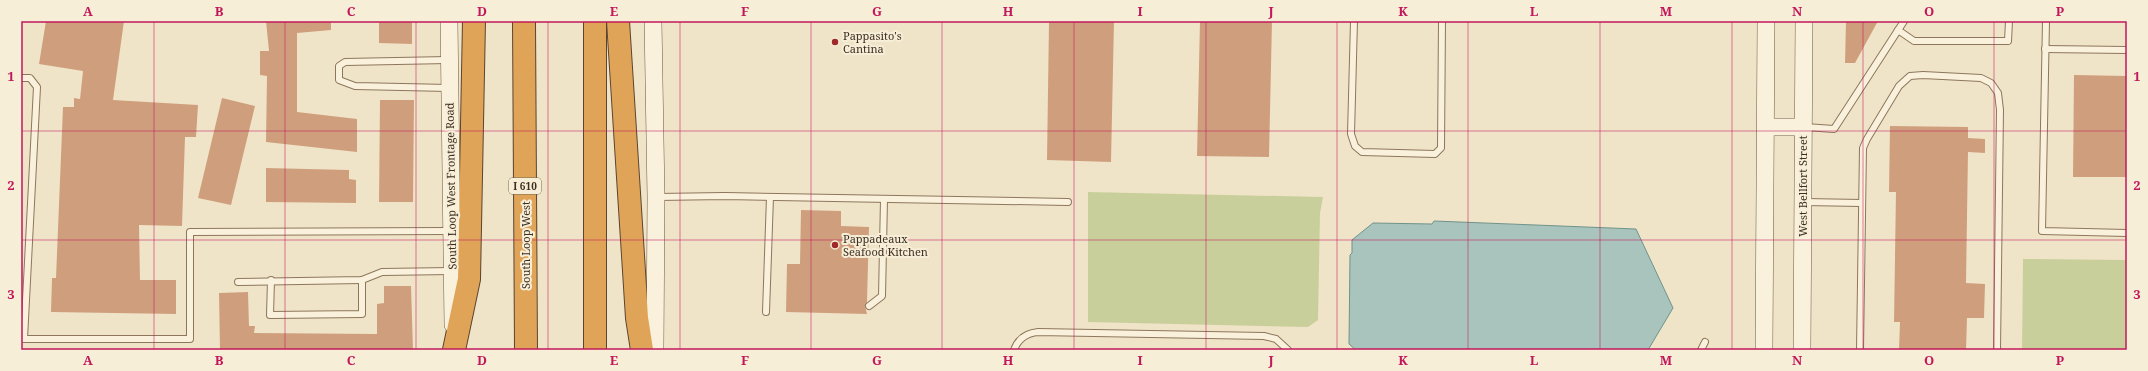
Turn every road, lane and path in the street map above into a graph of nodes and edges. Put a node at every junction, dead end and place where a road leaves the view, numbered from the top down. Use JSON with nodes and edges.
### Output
{"nodes":[{"id":1,"x":449,"y":21,"type":"edge"},
{"id":2,"x":474,"y":21,"type":"edge"},
{"id":3,"x":524,"y":21,"type":"edge"},
{"id":4,"x":595,"y":21,"type":"edge"},
{"id":5,"x":618,"y":21,"type":"edge"},
{"id":6,"x":653,"y":21,"type":"edge"},
{"id":7,"x":1354,"y":21,"type":"edge"},
{"id":8,"x":1442,"y":21,"type":"edge"},
{"id":9,"x":1766,"y":21,"type":"edge"},
{"id":10,"x":1804,"y":21,"type":"edge"},
{"id":11,"x":1904,"y":21,"type":"edge"},
{"id":12,"x":2009,"y":21,"type":"edge"},
{"id":13,"x":2046,"y":21,"type":"edge"},
{"id":14,"x":1898,"y":30,"type":"junction"},
{"id":15,"x":2045,"y":49,"type":"junction"},
{"id":16,"x":2127,"y":50,"type":"edge"},
{"id":17,"x":449,"y":60,"type":"junction"},
{"id":18,"x":21,"y":78,"type":"edge"},
{"id":19,"x":450,"y":88,"type":"junction"},
{"id":20,"x":1766,"y":127,"type":"junction"},
{"id":21,"x":1803,"y":127,"type":"junction"},
{"id":22,"x":656,"y":197,"type":"junction"},
{"id":23,"x":770,"y":197,"type":"junction"},
{"id":24,"x":884,"y":198,"type":"junction"},
{"id":25,"x":1068,"y":202,"type":"dead end"},
{"id":26,"x":1804,"y":202,"type":"junction"},
{"id":27,"x":1862,"y":203,"type":"junction"},
{"id":28,"x":452,"y":231,"type":"junction"},
{"id":29,"x":2127,"y":233,"type":"edge"},
{"id":30,"x":452,"y":271,"type":"junction"},
{"id":31,"x":271,"y":280,"type":"junction"},
{"id":32,"x":362,"y":280,"type":"junction"},
{"id":33,"x":238,"y":282,"type":"dead end"},
{"id":34,"x":869,"y":306,"type":"dead end"},
{"id":35,"x":766,"y":312,"type":"dead end"},
{"id":36,"x":1705,"y":342,"type":"dead end"},
{"id":37,"x":454,"y":350,"type":"edge"},
{"id":38,"x":526,"y":350,"type":"edge"},
{"id":39,"x":595,"y":350,"type":"edge"},
{"id":40,"x":642,"y":350,"type":"edge"},
{"id":41,"x":655,"y":350,"type":"edge"},
{"id":42,"x":1014,"y":350,"type":"edge"},
{"id":43,"x":1288,"y":350,"type":"edge"},
{"id":44,"x":1700,"y":350,"type":"edge"},
{"id":45,"x":1764,"y":350,"type":"edge"},
{"id":46,"x":1802,"y":350,"type":"edge"},
{"id":47,"x":1860,"y":350,"type":"edge"},
{"id":48,"x":1997,"y":350,"type":"edge"}],
"edges":[{"from":1,"to":17,"type":"main road","name":"South Loop West Frontage Road"},
{"from":2,"to":37,"type":"highway"},
{"from":3,"to":38,"type":"highway","name":"South Loop West","number":"I 610"},
{"from":4,"to":39,"type":"highway"},
{"from":5,"to":40,"type":"highway"},
{"from":6,"to":22,"type":"main road"},
{"from":7,"to":8,"type":"lane"},
{"from":9,"to":20,"type":"main road"},
{"from":10,"to":21,"type":"main road","name":"West Bellfort Street"},
{"from":11,"to":14,"type":"lane"},
{"from":12,"to":14,"type":"lane"},
{"from":13,"to":15,"type":"lane"},
{"from":14,"to":21,"type":"lane"},
{"from":15,"to":16,"type":"lane"},
{"from":15,"to":29,"type":"lane"},
{"from":17,"to":19,"type":"main road","name":"South Loop West Frontage Road"},
{"from":17,"to":19,"type":"lane"},
{"from":18,"to":28,"type":"lane"},
{"from":19,"to":28,"type":"main road","name":"South Loop West Frontage Road"},
{"from":20,"to":21,"type":"main road"},
{"from":20,"to":45,"type":"main road"},
{"from":21,"to":26,"type":"main road","name":"West Bellfort Street"},
{"from":22,"to":23,"type":"lane"},
{"from":22,"to":41,"type":"main road"},
{"from":23,"to":24,"type":"lane"},
{"from":23,"to":35,"type":"lane"},
{"from":24,"to":25,"type":"lane"},
{"from":24,"to":34,"type":"lane"},
{"from":26,"to":27,"type":"lane"},
{"from":26,"to":46,"type":"main road","name":"West Bellfort Street"},
{"from":27,"to":47,"type":"lane"},
{"from":27,"to":48,"type":"lane"},
{"from":28,"to":30,"type":"main road","name":"South Loop West Frontage Road"},
{"from":30,"to":32,"type":"lane"},
{"from":30,"to":37,"type":"main road","name":"South Loop West Frontage Road"},
{"from":31,"to":32,"type":"lane"},
{"from":31,"to":32,"type":"lane"},
{"from":31,"to":33,"type":"lane"},
{"from":36,"to":44,"type":"lane"},
{"from":42,"to":43,"type":"lane"}]}
